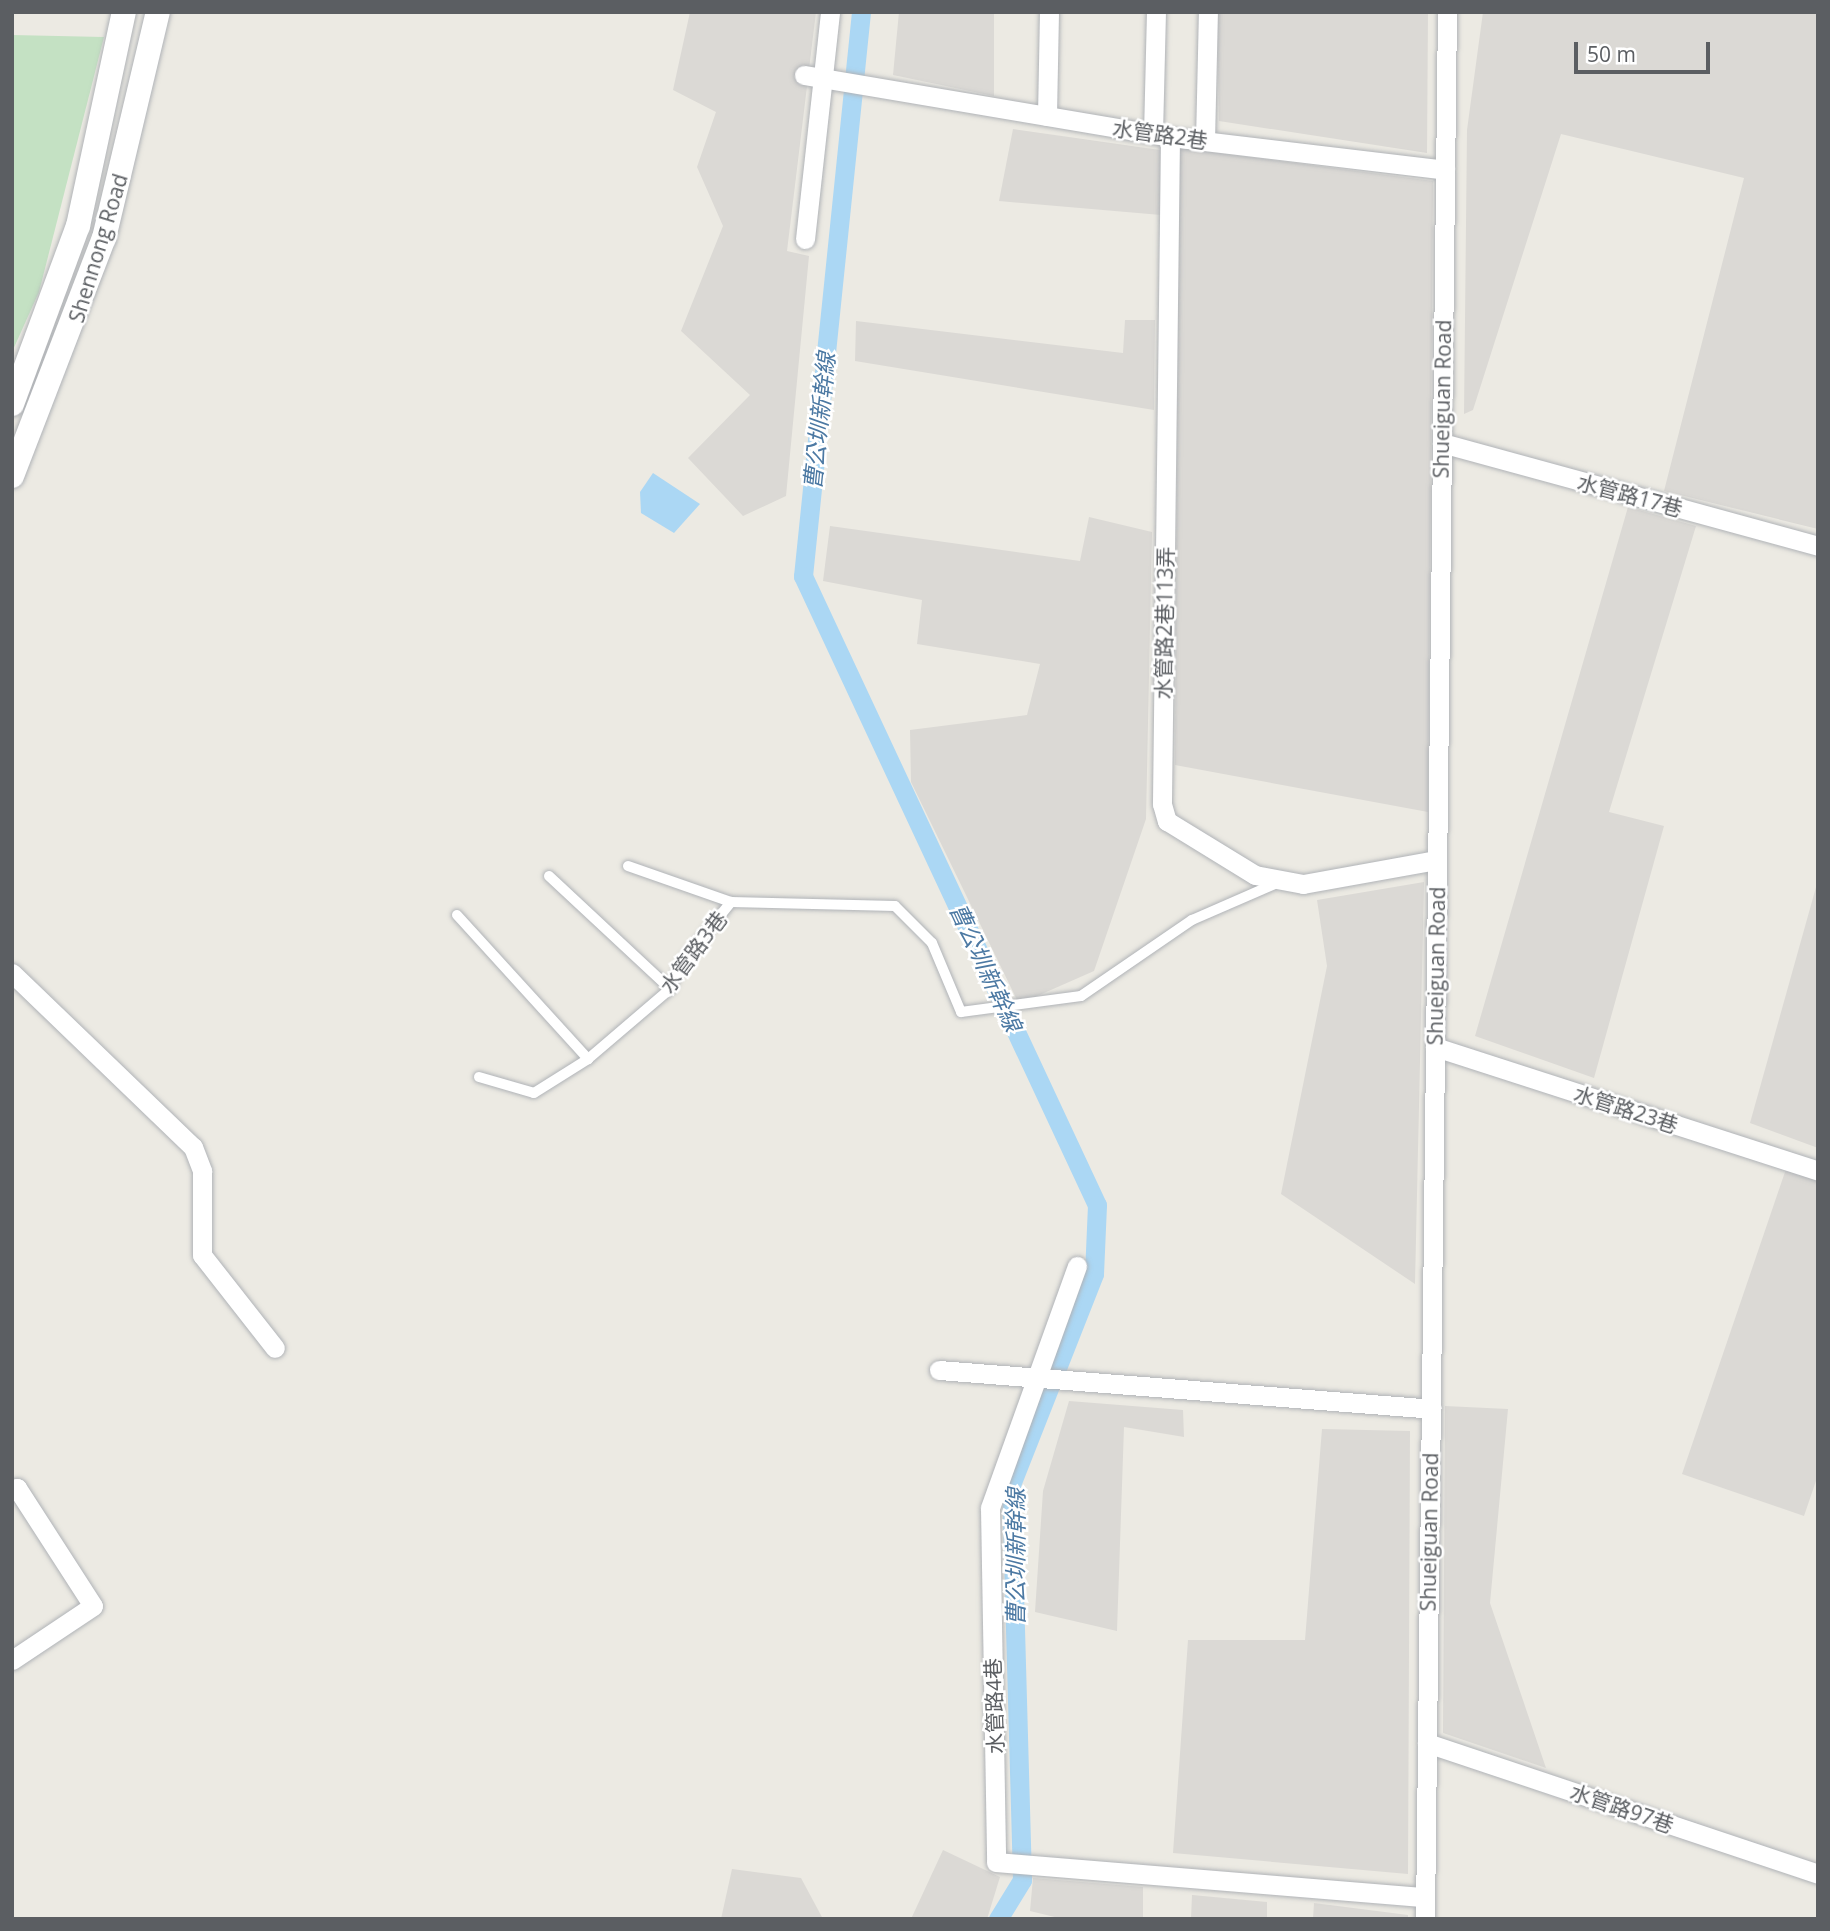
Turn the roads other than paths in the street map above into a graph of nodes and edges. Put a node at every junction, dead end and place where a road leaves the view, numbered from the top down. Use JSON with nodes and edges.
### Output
{"nodes":[{"id":1,"x":124,"y":12,"type":"edge"},
{"id":2,"x":158,"y":12,"type":"edge"},
{"id":3,"x":830,"y":12,"type":"edge"},
{"id":4,"x":1049,"y":12,"type":"edge"},
{"id":5,"x":1156,"y":12,"type":"edge"},
{"id":6,"x":1208,"y":12,"type":"edge"},
{"id":7,"x":1447,"y":12,"type":"edge"},
{"id":8,"x":820,"y":77,"type":"junction"},
{"id":9,"x":1046,"y":116,"type":"junction"},
{"id":10,"x":1161,"y":135,"type":"junction"},
{"id":11,"x":1205,"y":141,"type":"junction"},
{"id":12,"x":1445,"y":170,"type":"junction"},
{"id":13,"x":805,"y":239,"type":"dead end"},
{"id":14,"x":12,"y":404,"type":"edge"},
{"id":15,"x":1442,"y":443,"type":"junction"},
{"id":16,"x":12,"y":476,"type":"edge"},
{"id":17,"x":1818,"y":546,"type":"edge"},
{"id":18,"x":1437,"y":860,"type":"junction"},
{"id":19,"x":628,"y":866,"type":"dead end"},
{"id":20,"x":549,"y":876,"type":"dead end"},
{"id":21,"x":1283,"y":880,"type":"junction"},
{"id":22,"x":731,"y":902,"type":"junction"},
{"id":23,"x":457,"y":915,"type":"dead end"},
{"id":24,"x":12,"y":973,"type":"edge"},
{"id":25,"x":670,"y":989,"type":"junction"},
{"id":26,"x":1435,"y":1046,"type":"junction"},
{"id":27,"x":587,"y":1059,"type":"junction"},
{"id":28,"x":479,"y":1077,"type":"dead end"},
{"id":29,"x":1818,"y":1171,"type":"edge"},
{"id":30,"x":1077,"y":1266,"type":"dead end"},
{"id":31,"x":275,"y":1348,"type":"dead end"},
{"id":32,"x":939,"y":1370,"type":"dead end"},
{"id":33,"x":1040,"y":1380,"type":"junction"},
{"id":34,"x":1431,"y":1409,"type":"junction"},
{"id":35,"x":12,"y":1491,"type":"edge"},
{"id":36,"x":12,"y":1660,"type":"edge"},
{"id":37,"x":1427,"y":1743,"type":"junction"},
{"id":38,"x":1818,"y":1874,"type":"edge"},
{"id":39,"x":1425,"y":1897,"type":"junction"},
{"id":40,"x":1424,"y":1919,"type":"edge"}],
"edges":[{"from":1,"to":14,"type":"street","name":"Shennong Road"},
{"from":2,"to":16,"type":"street","name":"Shennong Road"},
{"from":3,"to":8,"type":"street"},
{"from":4,"to":9,"type":"street"},
{"from":5,"to":10,"type":"street","name":"水管路2巷113弄"},
{"from":6,"to":11,"type":"street"},
{"from":7,"to":12,"type":"street","name":"Shueiguan Road"},
{"from":8,"to":9,"type":"street","name":"水管路2巷"},
{"from":8,"to":13,"type":"street"},
{"from":9,"to":10,"type":"street","name":"水管路2巷"},
{"from":10,"to":11,"type":"street","name":"水管路2巷"},
{"from":10,"to":21,"type":"street","name":"水管路2巷113弄"},
{"from":11,"to":12,"type":"street","name":"水管路2巷"},
{"from":12,"to":15,"type":"street","name":"Shueiguan Road"},
{"from":15,"to":17,"type":"street","name":"水管路17巷"},
{"from":15,"to":18,"type":"street","name":"Shueiguan Road"},
{"from":18,"to":21,"type":"street","name":"水管路2巷113弄"},
{"from":18,"to":26,"type":"street","name":"Shueiguan Road"},
{"from":19,"to":22,"type":"lane"},
{"from":20,"to":25,"type":"lane"},
{"from":21,"to":22,"type":"lane","name":"水管路3巷"},
{"from":22,"to":25,"type":"lane","name":"水管路3巷"},
{"from":23,"to":27,"type":"lane"},
{"from":24,"to":31,"type":"street"},
{"from":25,"to":27,"type":"lane","name":"水管路3巷"},
{"from":26,"to":29,"type":"street","name":"水管路23巷"},
{"from":26,"to":34,"type":"street","name":"Shueiguan Road"},
{"from":27,"to":28,"type":"lane","name":"水管路3巷"},
{"from":30,"to":33,"type":"street","name":"水管路4巷"},
{"from":32,"to":33,"type":"street"},
{"from":33,"to":34,"type":"street"},
{"from":33,"to":39,"type":"street","name":"水管路4巷"},
{"from":34,"to":37,"type":"street","name":"Shueiguan Road"},
{"from":35,"to":36,"type":"street"},
{"from":37,"to":38,"type":"street","name":"水管路97巷"},
{"from":37,"to":39,"type":"street","name":"Shueiguan Road"},
{"from":39,"to":40,"type":"street","name":"Shueiguan Road"}]}
